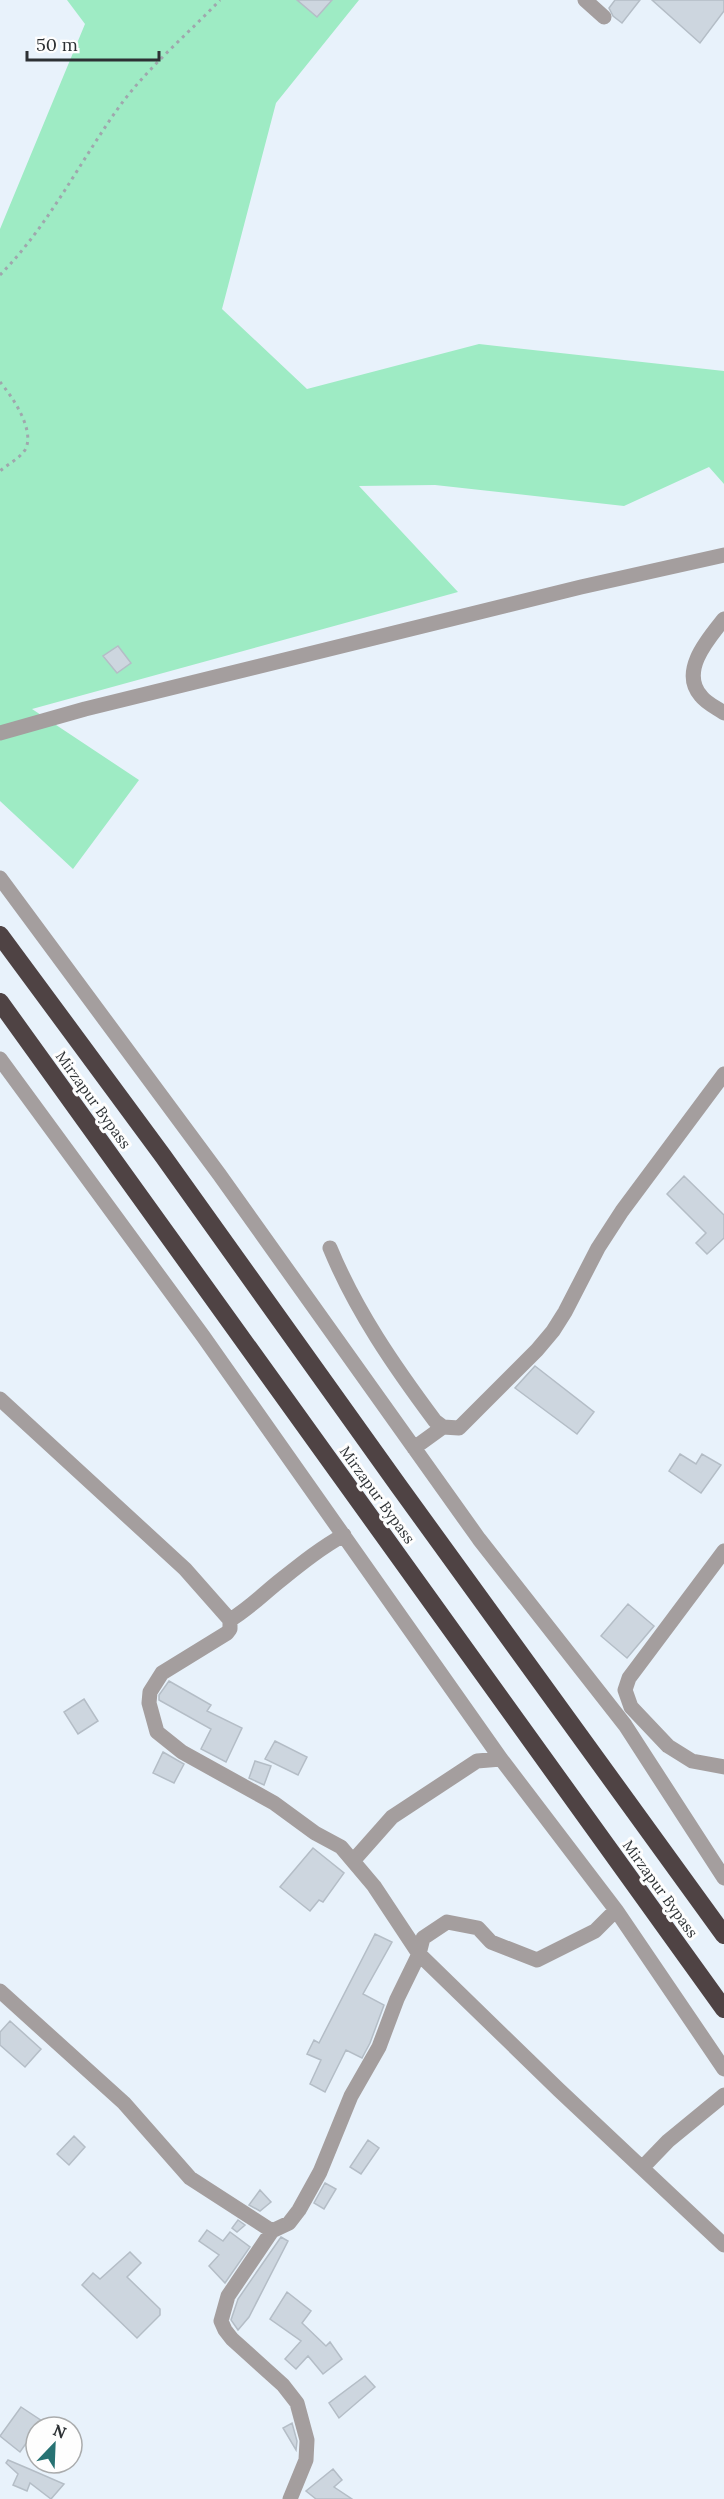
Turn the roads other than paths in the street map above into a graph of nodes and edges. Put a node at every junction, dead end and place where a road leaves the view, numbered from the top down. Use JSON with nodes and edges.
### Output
{"nodes":[{"id":1,"x":585,"y":0,"type":"edge"},
{"id":2,"x":604,"y":17,"type":"dead end"},
{"id":3,"x":724,"y":555,"type":"edge"},
{"id":4,"x":724,"y":619,"type":"edge"},
{"id":5,"x":724,"y":713,"type":"edge"},
{"id":6,"x":0,"y":733,"type":"edge"},
{"id":7,"x":0,"y":878,"type":"edge"},
{"id":8,"x":0,"y":935,"type":"edge"},
{"id":9,"x":0,"y":1002,"type":"edge"},
{"id":10,"x":0,"y":1059,"type":"edge"},
{"id":11,"x":724,"y":1074,"type":"edge"},
{"id":12,"x":330,"y":1248,"type":"dead end"},
{"id":13,"x":0,"y":1399,"type":"edge"},
{"id":14,"x":444,"y":1427,"type":"junction"},
{"id":15,"x":414,"y":1448,"type":"junction"},
{"id":16,"x":344,"y":1535,"type":"junction"},
{"id":17,"x":724,"y":1551,"type":"edge"},
{"id":18,"x":230,"y":1620,"type":"junction"},
{"id":19,"x":501,"y":1759,"type":"junction"},
{"id":20,"x":724,"y":1767,"type":"edge"},
{"id":21,"x":353,"y":1861,"type":"junction"},
{"id":22,"x":724,"y":1878,"type":"edge"},
{"id":23,"x":616,"y":1910,"type":"junction"},
{"id":24,"x":724,"y":1935,"type":"edge"},
{"id":25,"x":419,"y":1954,"type":"junction"},
{"id":26,"x":0,"y":1991,"type":"edge"},
{"id":27,"x":724,"y":2009,"type":"edge"},
{"id":28,"x":724,"y":2069,"type":"edge"},
{"id":29,"x":724,"y":2095,"type":"edge"},
{"id":30,"x":642,"y":2168,"type":"junction"},
{"id":31,"x":273,"y":2230,"type":"junction"},
{"id":32,"x":724,"y":2245,"type":"edge"},
{"id":33,"x":290,"y":2499,"type":"edge"}],
"edges":[{"from":1,"to":2,"type":"street"},
{"from":3,"to":6,"type":"street"},
{"from":4,"to":5,"type":"street"},
{"from":7,"to":15,"type":"street"},
{"from":8,"to":24,"type":"highway"},
{"from":9,"to":27,"type":"highway","name":"Mirzapur Bypass"},
{"from":10,"to":16,"type":"street"},
{"from":11,"to":14,"type":"street"},
{"from":12,"to":14,"type":"street"},
{"from":13,"to":18,"type":"street"},
{"from":14,"to":15,"type":"street"},
{"from":15,"to":22,"type":"street"},
{"from":16,"to":18,"type":"street"},
{"from":16,"to":19,"type":"street"},
{"from":17,"to":20,"type":"street"},
{"from":18,"to":21,"type":"street"},
{"from":19,"to":21,"type":"street"},
{"from":19,"to":23,"type":"street"},
{"from":21,"to":25,"type":"street"},
{"from":23,"to":25,"type":"street"},
{"from":23,"to":28,"type":"street"},
{"from":25,"to":30,"type":"street"},
{"from":25,"to":31,"type":"street"},
{"from":26,"to":31,"type":"street"},
{"from":29,"to":30,"type":"street"},
{"from":30,"to":32,"type":"street"},
{"from":31,"to":33,"type":"street"}]}
